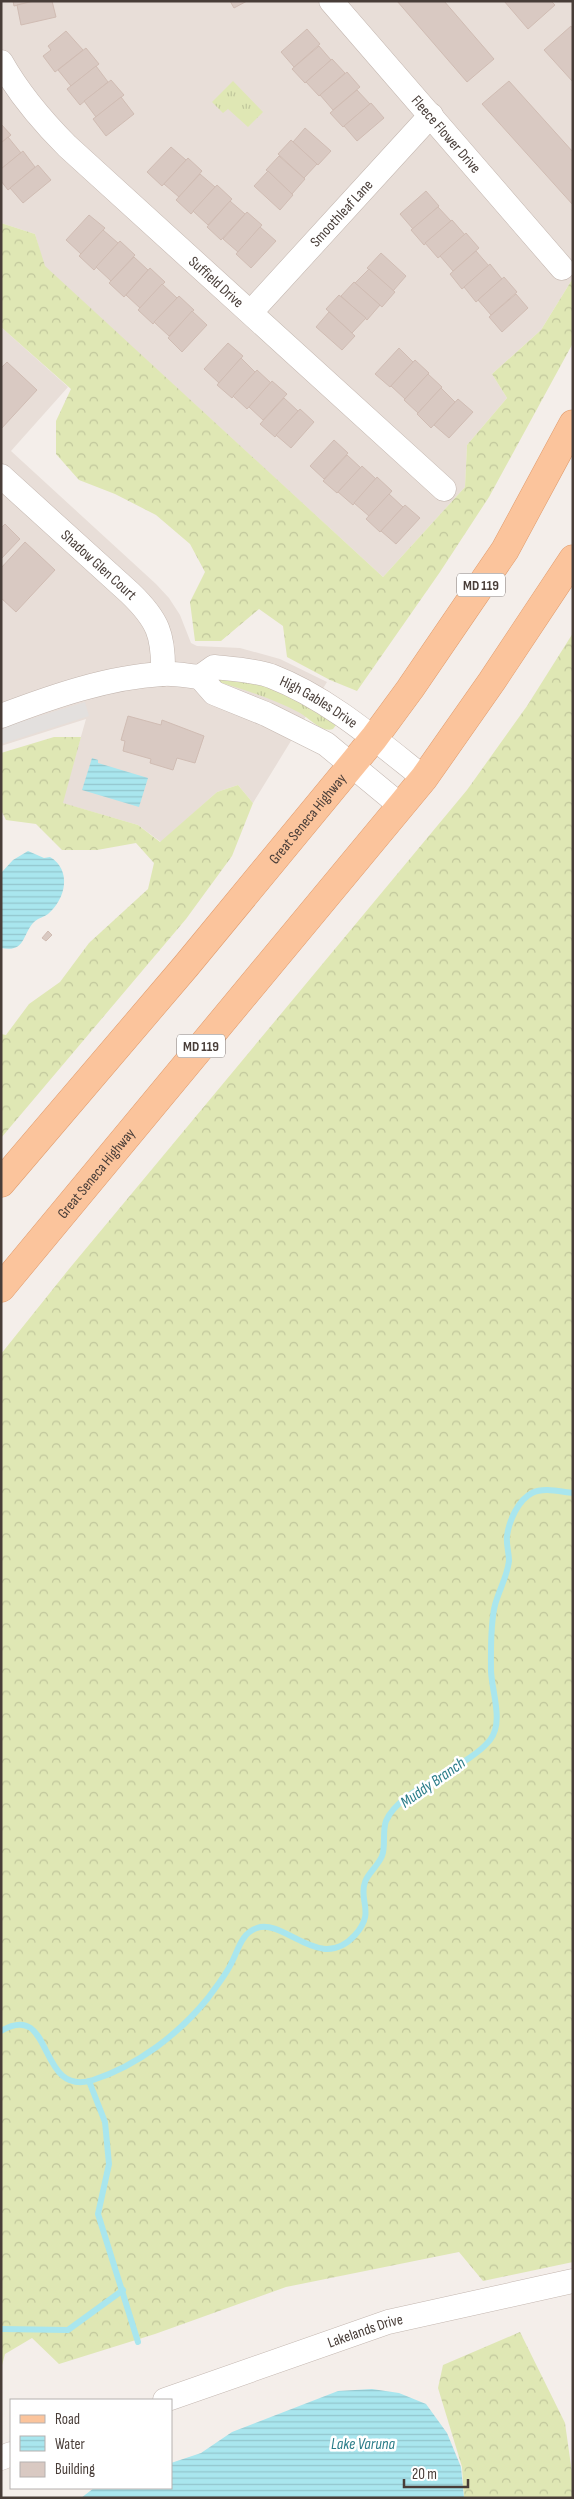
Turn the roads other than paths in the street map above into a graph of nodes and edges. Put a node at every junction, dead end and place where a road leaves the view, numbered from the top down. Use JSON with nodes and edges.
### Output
{"nodes":[{"id":1,"x":331,"y":1,"type":"edge"},
{"id":2,"x":1,"y":62,"type":"edge"},
{"id":3,"x":431,"y":115,"type":"junction"},
{"id":4,"x":562,"y":268,"type":"dead end"},
{"id":5,"x":251,"y":312,"type":"junction"},
{"id":6,"x":573,"y":424,"type":"edge"},
{"id":7,"x":1,"y":476,"type":"edge"},
{"id":8,"x":444,"y":488,"type":"dead end"},
{"id":9,"x":573,"y":559,"type":"edge"},
{"id":10,"x":163,"y":674,"type":"junction"},
{"id":11,"x":200,"y":677,"type":"junction"},
{"id":12,"x":1,"y":716,"type":"edge"},
{"id":13,"x":374,"y":738,"type":"junction"},
{"id":14,"x":350,"y":766,"type":"junction"},
{"id":15,"x":424,"y":778,"type":"junction"},
{"id":16,"x":401,"y":806,"type":"junction"},
{"id":17,"x":1,"y":1183,"type":"edge"},
{"id":18,"x":1,"y":1288,"type":"edge"},
{"id":19,"x":573,"y":2281,"type":"edge"},
{"id":20,"x":168,"y":2399,"type":"edge"}],
"edges":[{"from":1,"to":3,"type":"street","name":"Fleece Flower Drive"},
{"from":2,"to":5,"type":"street","name":"Suffield Drive"},
{"from":3,"to":4,"type":"street","name":"Fleece Flower Drive"},
{"from":3,"to":5,"type":"street","name":"Smoothleaf Lane"},
{"from":5,"to":8,"type":"street","name":"Suffield Drive"},
{"from":6,"to":13,"type":"main road","name":"Great Seneca Highway","number":"MD 119"},
{"from":7,"to":10,"type":"street","name":"Shadow Glen Court"},
{"from":9,"to":15,"type":"main road","name":"Great Seneca Highway","number":"MD 119"},
{"from":10,"to":11,"type":"street","name":"High Gables Drive"},
{"from":10,"to":12,"type":"street","name":"High Gables Drive"},
{"from":11,"to":13,"type":"street","name":"High Gables Drive"},
{"from":11,"to":14,"type":"street","name":"High Gables Drive"},
{"from":13,"to":14,"type":"main road","name":"Great Seneca Highway","number":"MD 119"},
{"from":13,"to":15,"type":"street","name":"High Gables Drive"},
{"from":14,"to":16,"type":"street","name":"High Gables Drive"},
{"from":14,"to":17,"type":"main road","name":"Great Seneca Highway","number":"MD 119"},
{"from":15,"to":16,"type":"main road","name":"Great Seneca Highway","number":"MD 119"},
{"from":16,"to":18,"type":"main road","name":"Great Seneca Highway","number":"MD 119"},
{"from":19,"to":20,"type":"street","name":"Lakelands Drive"}]}
